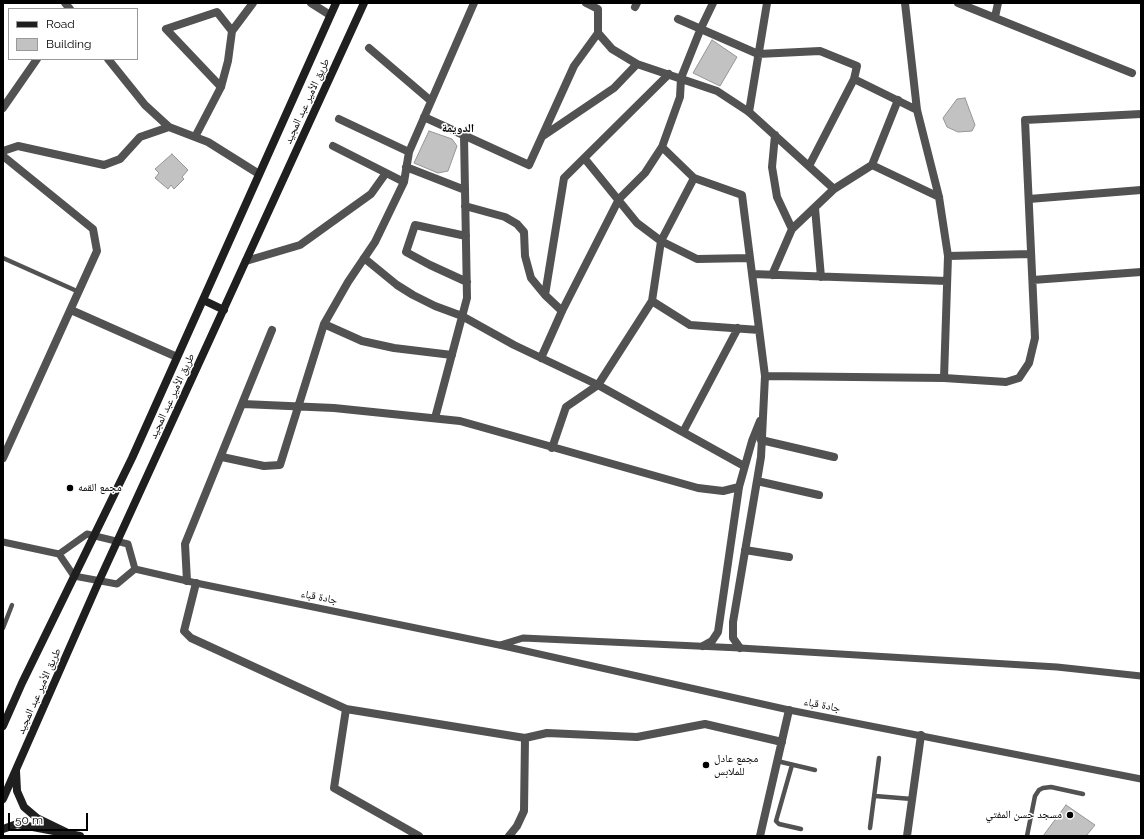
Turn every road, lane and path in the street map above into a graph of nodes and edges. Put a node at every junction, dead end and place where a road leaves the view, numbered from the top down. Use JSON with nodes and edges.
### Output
{"nodes":[{"id":1,"x":218,"y":3,"type":"edge"},
{"id":2,"x":253,"y":3,"type":"edge"},
{"id":3,"x":311,"y":3,"type":"edge"},
{"id":4,"x":336,"y":3,"type":"edge"},
{"id":5,"x":364,"y":3,"type":"edge"},
{"id":6,"x":474,"y":3,"type":"edge"},
{"id":7,"x":586,"y":3,"type":"edge"},
{"id":8,"x":714,"y":3,"type":"edge"},
{"id":9,"x":767,"y":3,"type":"edge"},
{"id":10,"x":905,"y":3,"type":"edge"},
{"id":11,"x":958,"y":3,"type":"edge"},
{"id":12,"x":998,"y":3,"type":"edge"},
{"id":13,"x":217,"y":12,"type":"junction"},
{"id":14,"x":330,"y":15,"type":"junction"},
{"id":15,"x":995,"y":17,"type":"junction"},
{"id":16,"x":678,"y":19,"type":"dead end"},
{"id":17,"x":701,"y":28,"type":"junction"},
{"id":18,"x":232,"y":31,"type":"junction"},
{"id":19,"x":598,"y":33,"type":"junction"},
{"id":20,"x":369,"y":48,"type":"dead end"},
{"id":21,"x":758,"y":54,"type":"junction"},
{"id":22,"x":36,"y":60,"type":"edge"},
{"id":23,"x":109,"y":60,"type":"edge"},
{"id":24,"x":637,"y":64,"type":"junction"},
{"id":25,"x":1132,"y":73,"type":"dead end"},
{"id":26,"x":669,"y":74,"type":"junction"},
{"id":27,"x":681,"y":78,"type":"junction"},
{"id":28,"x":854,"y":80,"type":"junction"},
{"id":29,"x":221,"y":87,"type":"junction"},
{"id":30,"x":898,"y":100,"type":"junction"},
{"id":31,"x":431,"y":101,"type":"junction"},
{"id":32,"x":3,"y":108,"type":"edge"},
{"id":33,"x":917,"y":110,"type":"junction"},
{"id":34,"x":749,"y":112,"type":"junction"},
{"id":35,"x":1141,"y":114,"type":"edge"},
{"id":36,"x":424,"y":117,"type":"junction"},
{"id":37,"x":339,"y":119,"type":"dead end"},
{"id":38,"x":169,"y":127,"type":"junction"},
{"id":39,"x":776,"y":135,"type":"junction"},
{"id":40,"x":464,"y":136,"type":"junction"},
{"id":41,"x":542,"y":136,"type":"junction"},
{"id":42,"x":195,"y":137,"type":"junction"},
{"id":43,"x":333,"y":146,"type":"dead end"},
{"id":44,"x":662,"y":147,"type":"junction"},
{"id":45,"x":3,"y":151,"type":"edge"},
{"id":46,"x":409,"y":152,"type":"junction"},
{"id":47,"x":3,"y":156,"type":"edge"},
{"id":48,"x":585,"y":159,"type":"junction"},
{"id":49,"x":872,"y":165,"type":"junction"},
{"id":50,"x":809,"y":166,"type":"junction"},
{"id":51,"x":406,"y":167,"type":"junction"},
{"id":52,"x":386,"y":173,"type":"junction"},
{"id":53,"x":259,"y":174,"type":"junction"},
{"id":54,"x":694,"y":178,"type":"junction"},
{"id":55,"x":404,"y":182,"type":"junction"},
{"id":56,"x":834,"y":189,"type":"junction"},
{"id":57,"x":465,"y":190,"type":"junction"},
{"id":58,"x":1141,"y":190,"type":"edge"},
{"id":59,"x":939,"y":197,"type":"junction"},
{"id":60,"x":619,"y":199,"type":"junction"},
{"id":61,"x":1029,"y":199,"type":"junction"},
{"id":62,"x":465,"y":206,"type":"junction"},
{"id":63,"x":814,"y":208,"type":"junction"},
{"id":64,"x":792,"y":230,"type":"junction"},
{"id":65,"x":466,"y":236,"type":"junction"},
{"id":66,"x":661,"y":241,"type":"junction"},
{"id":67,"x":1031,"y":254,"type":"junction"},
{"id":68,"x":948,"y":256,"type":"junction"},
{"id":69,"x":3,"y":258,"type":"edge"},
{"id":70,"x":364,"y":258,"type":"junction"},
{"id":71,"x":750,"y":258,"type":"junction"},
{"id":72,"x":246,"y":261,"type":"junction"},
{"id":73,"x":1141,"y":272,"type":"edge"},
{"id":74,"x":752,"y":274,"type":"junction"},
{"id":75,"x":772,"y":275,"type":"junction"},
{"id":76,"x":821,"y":277,"type":"junction"},
{"id":77,"x":1033,"y":280,"type":"junction"},
{"id":78,"x":947,"y":281,"type":"junction"},
{"id":79,"x":467,"y":282,"type":"junction"},
{"id":80,"x":79,"y":292,"type":"junction"},
{"id":81,"x":545,"y":295,"type":"junction"},
{"id":82,"x":203,"y":300,"type":"junction"},
{"id":83,"x":652,"y":301,"type":"junction"},
{"id":84,"x":71,"y":310,"type":"junction"},
{"id":85,"x":224,"y":310,"type":"junction"},
{"id":86,"x":562,"y":311,"type":"junction"},
{"id":87,"x":462,"y":316,"type":"junction"},
{"id":88,"x":324,"y":324,"type":"junction"},
{"id":89,"x":738,"y":328,"type":"junction"},
{"id":90,"x":272,"y":330,"type":"dead end"},
{"id":91,"x":759,"y":330,"type":"junction"},
{"id":92,"x":452,"y":355,"type":"junction"},
{"id":93,"x":177,"y":357,"type":"junction"},
{"id":94,"x":540,"y":358,"type":"junction"},
{"id":95,"x":765,"y":376,"type":"junction"},
{"id":96,"x":944,"y":378,"type":"junction"},
{"id":97,"x":598,"y":385,"type":"junction"},
{"id":98,"x":243,"y":404,"type":"junction"},
{"id":99,"x":298,"y":406,"type":"junction"},
{"id":100,"x":763,"y":415,"type":"junction"},
{"id":101,"x":435,"y":418,"type":"junction"},
{"id":102,"x":683,"y":432,"type":"junction"},
{"id":103,"x":761,"y":440,"type":"junction"},
{"id":104,"x":552,"y":448,"type":"junction"},
{"id":105,"x":834,"y":457,"type":"dead end"},
{"id":106,"x":3,"y":458,"type":"edge"},
{"id":107,"x":222,"y":458,"type":"junction"},
{"id":108,"x":744,"y":466,"type":"junction"},
{"id":109,"x":757,"y":481,"type":"junction"},
{"id":110,"x":739,"y":487,"type":"junction"},
{"id":111,"x":819,"y":495,"type":"dead end"},
{"id":112,"x":3,"y":542,"type":"edge"},
{"id":113,"x":118,"y":542,"type":"junction"},
{"id":114,"x":745,"y":550,"type":"junction"},
{"id":115,"x":59,"y":554,"type":"junction"},
{"id":116,"x":789,"y":557,"type":"dead end"},
{"id":117,"x":135,"y":569,"type":"junction"},
{"id":118,"x":74,"y":576,"type":"junction"},
{"id":119,"x":99,"y":581,"type":"junction"},
{"id":120,"x":187,"y":581,"type":"junction"},
{"id":121,"x":196,"y":583,"type":"junction"},
{"id":122,"x":12,"y":605,"type":"dead end"},
{"id":123,"x":3,"y":628,"type":"edge"},
{"id":124,"x":499,"y":645,"type":"junction"},
{"id":125,"x":703,"y":646,"type":"junction"},
{"id":126,"x":740,"y":648,"type":"junction"},
{"id":127,"x":1141,"y":676,"type":"edge"},
{"id":128,"x":346,"y":709,"type":"junction"},
{"id":129,"x":789,"y":710,"type":"junction"},
{"id":130,"x":3,"y":726,"type":"edge"},
{"id":131,"x":921,"y":735,"type":"junction"},
{"id":132,"x":525,"y":738,"type":"junction"},
{"id":133,"x":782,"y":742,"type":"junction"},
{"id":134,"x":879,"y":758,"type":"dead end"},
{"id":135,"x":777,"y":762,"type":"junction"},
{"id":136,"x":792,"y":765,"type":"junction"},
{"id":137,"x":815,"y":770,"type":"dead end"},
{"id":138,"x":16,"y":771,"type":"junction"},
{"id":139,"x":1141,"y":779,"type":"edge"},
{"id":140,"x":1083,"y":794,"type":"dead end"},
{"id":141,"x":875,"y":796,"type":"junction"},
{"id":142,"x":3,"y":799,"type":"edge"},
{"id":143,"x":912,"y":799,"type":"junction"},
{"id":144,"x":870,"y":828,"type":"dead end"},
{"id":145,"x":3,"y":829,"type":"edge"},
{"id":146,"x":801,"y":829,"type":"dead end"},
{"id":147,"x":68,"y":833,"type":"junction"},
{"id":148,"x":80,"y":836,"type":"edge"},
{"id":149,"x":419,"y":836,"type":"edge"},
{"id":150,"x":509,"y":836,"type":"edge"},
{"id":151,"x":760,"y":836,"type":"edge"},
{"id":152,"x":907,"y":836,"type":"edge"},
{"id":153,"x":1027,"y":836,"type":"edge"}],
"edges":[{"from":1,"to":13,"type":"street"},
{"from":2,"to":18,"type":"street"},
{"from":3,"to":14,"type":"street"},
{"from":4,"to":14,"type":"main road","name":"طريق الأمير عبد المجيد"},
{"from":5,"to":72,"type":"main road","name":"طريق الأمير عبد المجيد"},
{"from":6,"to":31,"type":"street"},
{"from":7,"to":19,"type":"street"},
{"from":8,"to":17,"type":"street"},
{"from":9,"to":21,"type":"street"},
{"from":10,"to":33,"type":"street"},
{"from":11,"to":15,"type":"street"},
{"from":12,"to":15,"type":"street"},
{"from":13,"to":18,"type":"street"},
{"from":13,"to":29,"type":"street"},
{"from":14,"to":53,"type":"main road","name":"طريق الأمير عبد المجيد"},
{"from":15,"to":25,"type":"street"},
{"from":16,"to":17,"type":"street"},
{"from":17,"to":21,"type":"street"},
{"from":17,"to":27,"type":"street"},
{"from":18,"to":29,"type":"street"},
{"from":19,"to":24,"type":"street"},
{"from":19,"to":41,"type":"street"},
{"from":20,"to":31,"type":"street"},
{"from":21,"to":28,"type":"street"},
{"from":21,"to":34,"type":"street"},
{"from":22,"to":32,"type":"street"},
{"from":23,"to":38,"type":"street"},
{"from":24,"to":26,"type":"street"},
{"from":24,"to":41,"type":"street"},
{"from":26,"to":27,"type":"street"},
{"from":26,"to":48,"type":"street"},
{"from":27,"to":34,"type":"street"},
{"from":27,"to":44,"type":"street"},
{"from":28,"to":30,"type":"street"},
{"from":28,"to":50,"type":"street"},
{"from":29,"to":42,"type":"street"},
{"from":30,"to":33,"type":"street"},
{"from":30,"to":49,"type":"street"},
{"from":31,"to":36,"type":"street"},
{"from":33,"to":59,"type":"street"},
{"from":34,"to":39,"type":"street"},
{"from":35,"to":61,"type":"street"},
{"from":36,"to":40,"type":"street"},
{"from":36,"to":46,"type":"street"},
{"from":37,"to":46,"type":"street"},
{"from":38,"to":42,"type":"street"},
{"from":38,"to":45,"type":"street"},
{"from":39,"to":50,"type":"street"},
{"from":39,"to":64,"type":"street"},
{"from":40,"to":41,"type":"street"},
{"from":40,"to":57,"type":"street"},
{"from":42,"to":53,"type":"street"},
{"from":43,"to":52,"type":"street"},
{"from":44,"to":54,"type":"street"},
{"from":44,"to":60,"type":"street"},
{"from":46,"to":51,"type":"street"},
{"from":47,"to":80,"type":"street"},
{"from":48,"to":60,"type":"street"},
{"from":48,"to":81,"type":"street"},
{"from":49,"to":56,"type":"street"},
{"from":49,"to":59,"type":"street"},
{"from":50,"to":56,"type":"street"},
{"from":51,"to":55,"type":"street"},
{"from":51,"to":57,"type":"street"},
{"from":52,"to":55,"type":"street"},
{"from":52,"to":72,"type":"street"},
{"from":53,"to":82,"type":"main road","name":"طريق الأمير عبد المجيد"},
{"from":54,"to":66,"type":"street"},
{"from":54,"to":71,"type":"street"},
{"from":55,"to":70,"type":"street"},
{"from":56,"to":63,"type":"street"},
{"from":57,"to":62,"type":"street"},
{"from":58,"to":61,"type":"street"},
{"from":59,"to":68,"type":"street"},
{"from":60,"to":66,"type":"street"},
{"from":60,"to":86,"type":"street"},
{"from":61,"to":67,"type":"street"},
{"from":62,"to":65,"type":"street"},
{"from":62,"to":81,"type":"street"},
{"from":63,"to":64,"type":"street"},
{"from":63,"to":76,"type":"street"},
{"from":64,"to":75,"type":"street"},
{"from":65,"to":79,"type":"street"},
{"from":65,"to":79,"type":"street"},
{"from":66,"to":71,"type":"street"},
{"from":66,"to":83,"type":"street"},
{"from":67,"to":68,"type":"street"},
{"from":67,"to":77,"type":"street"},
{"from":68,"to":78,"type":"street"},
{"from":69,"to":80,"type":"lane"},
{"from":70,"to":87,"type":"street"},
{"from":70,"to":88,"type":"street"},
{"from":71,"to":74,"type":"street"},
{"from":72,"to":85,"type":"main road","name":"طريق الأمير عبد المجيد"},
{"from":73,"to":77,"type":"street"},
{"from":74,"to":75,"type":"street"},
{"from":74,"to":91,"type":"street"},
{"from":75,"to":76,"type":"street"},
{"from":76,"to":78,"type":"street"},
{"from":77,"to":96,"type":"street"},
{"from":78,"to":96,"type":"street"},
{"from":79,"to":87,"type":"street"},
{"from":80,"to":84,"type":"street"},
{"from":81,"to":86,"type":"street"},
{"from":82,"to":85,"type":"main road"},
{"from":82,"to":93,"type":"main road","name":"طريق الأمير عبد المجيد"},
{"from":83,"to":89,"type":"street"},
{"from":83,"to":97,"type":"street"},
{"from":84,"to":93,"type":"street"},
{"from":84,"to":106,"type":"street"},
{"from":85,"to":113,"type":"main road","name":"طريق الأمير عبد المجيد"},
{"from":86,"to":94,"type":"street"},
{"from":87,"to":92,"type":"street"},
{"from":87,"to":94,"type":"street"},
{"from":88,"to":92,"type":"street"},
{"from":88,"to":99,"type":"street"},
{"from":89,"to":91,"type":"street"},
{"from":89,"to":102,"type":"street"},
{"from":90,"to":98,"type":"street"},
{"from":91,"to":95,"type":"street"},
{"from":92,"to":101,"type":"street"},
{"from":93,"to":118,"type":"main road","name":"طريق الأمير عبد المجيد"},
{"from":94,"to":97,"type":"street"},
{"from":95,"to":96,"type":"street"},
{"from":95,"to":100,"type":"street"},
{"from":97,"to":102,"type":"street"},
{"from":97,"to":104,"type":"street"},
{"from":98,"to":99,"type":"street"},
{"from":98,"to":107,"type":"street"},
{"from":99,"to":101,"type":"street"},
{"from":99,"to":107,"type":"street"},
{"from":100,"to":103,"type":"street"},
{"from":100,"to":108,"type":"street"},
{"from":101,"to":104,"type":"street"},
{"from":102,"to":108,"type":"street"},
{"from":103,"to":105,"type":"street"},
{"from":103,"to":109,"type":"street"},
{"from":104,"to":110,"type":"street"},
{"from":107,"to":120,"type":"street"},
{"from":108,"to":110,"type":"street"},
{"from":109,"to":111,"type":"street"},
{"from":109,"to":114,"type":"street"},
{"from":110,"to":125,"type":"street"},
{"from":112,"to":115,"type":"street"},
{"from":113,"to":115,"type":"street"},
{"from":113,"to":117,"type":"street"},
{"from":113,"to":119,"type":"main road","name":"طريق الأمير عبد المجيد"},
{"from":114,"to":116,"type":"street"},
{"from":114,"to":126,"type":"street"},
{"from":115,"to":118,"type":"street"},
{"from":117,"to":119,"type":"street"},
{"from":117,"to":120,"type":"street","name":"جادة قباء"},
{"from":118,"to":119,"type":"street"},
{"from":118,"to":130,"type":"main road","name":"طريق الأمير عبد المجيد"},
{"from":119,"to":138,"type":"main road","name":"طريق الأمير عبد المجيد"},
{"from":120,"to":121,"type":"street","name":"جادة قباء"},
{"from":121,"to":124,"type":"street","name":"جادة قباء"},
{"from":121,"to":128,"type":"street"},
{"from":122,"to":123,"type":"lane"},
{"from":124,"to":125,"type":"street","name":"جادة قباء"},
{"from":124,"to":129,"type":"street","name":"جادة قباء"},
{"from":125,"to":126,"type":"street","name":"جادة قباء"},
{"from":126,"to":127,"type":"street","name":"جادة قباء"},
{"from":128,"to":132,"type":"street"},
{"from":128,"to":149,"type":"street"},
{"from":129,"to":131,"type":"street","name":"جادة قباء"},
{"from":129,"to":133,"type":"street"},
{"from":131,"to":139,"type":"street","name":"جادة قباء"},
{"from":131,"to":143,"type":"street"},
{"from":132,"to":133,"type":"street"},
{"from":132,"to":150,"type":"street"},
{"from":133,"to":135,"type":"street"},
{"from":134,"to":141,"type":"lane"},
{"from":135,"to":136,"type":"lane"},
{"from":135,"to":151,"type":"street"},
{"from":136,"to":137,"type":"lane"},
{"from":136,"to":146,"type":"lane"},
{"from":138,"to":142,"type":"main road","name":"طريق الأمير عبد المجيد"},
{"from":138,"to":147,"type":"main road"},
{"from":140,"to":153,"type":"lane"},
{"from":141,"to":143,"type":"lane"},
{"from":141,"to":144,"type":"lane"},
{"from":143,"to":152,"type":"street"},
{"from":145,"to":147,"type":"main road"},
{"from":147,"to":148,"type":"main road"}]}
